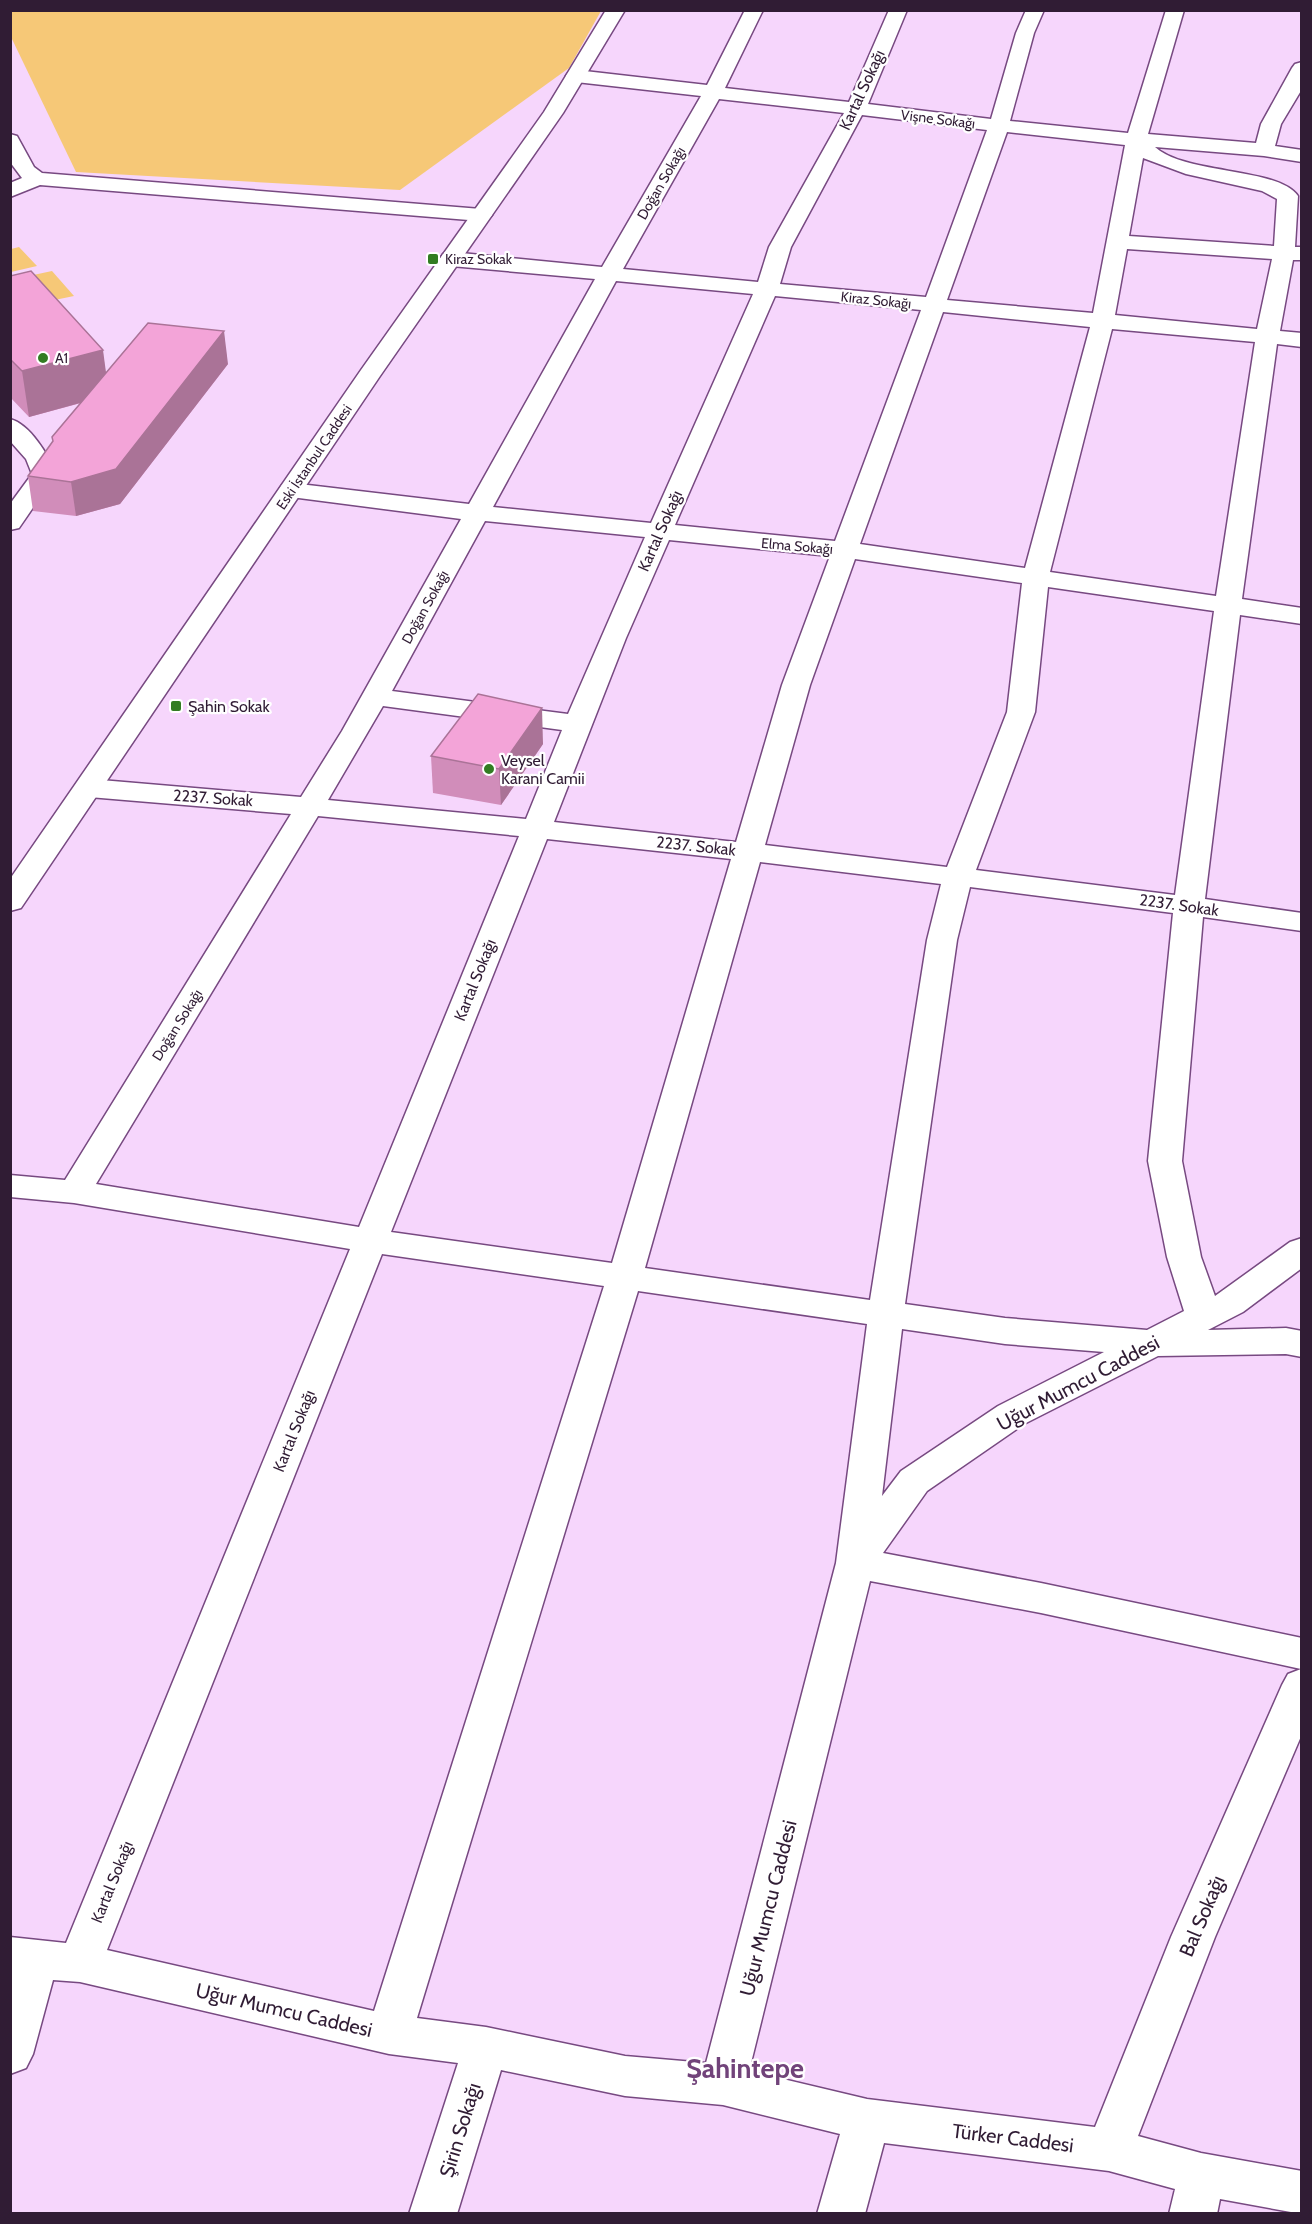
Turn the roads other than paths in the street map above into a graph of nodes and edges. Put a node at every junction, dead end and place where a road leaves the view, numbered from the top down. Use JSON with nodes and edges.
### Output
{"nodes":[{"id":1,"x":616,"y":10,"type":"edge"},
{"id":2,"x":754,"y":10,"type":"edge"},
{"id":3,"x":898,"y":10,"type":"edge"},
{"id":4,"x":1035,"y":10,"type":"edge"},
{"id":5,"x":1175,"y":10,"type":"edge"},
{"id":6,"x":1302,"y":68,"type":"edge"},
{"id":7,"x":576,"y":76,"type":"junction"},
{"id":8,"x":712,"y":92,"type":"junction"},
{"id":9,"x":856,"y":109,"type":"junction"},
{"id":10,"x":999,"y":126,"type":"junction"},
{"id":11,"x":10,"y":140,"type":"edge"},
{"id":12,"x":1136,"y":141,"type":"junction"},
{"id":13,"x":1264,"y":150,"type":"junction"},
{"id":14,"x":1302,"y":156,"type":"edge"},
{"id":15,"x":37,"y":179,"type":"junction"},
{"id":16,"x":10,"y":191,"type":"edge"},
{"id":17,"x":481,"y":215,"type":"junction"},
{"id":18,"x":1118,"y":242,"type":"junction"},
{"id":19,"x":1293,"y":253,"type":"edge"},
{"id":20,"x":451,"y":259,"type":"junction"},
{"id":21,"x":609,"y":274,"type":"junction"},
{"id":22,"x":767,"y":289,"type":"junction"},
{"id":23,"x":933,"y":305,"type":"junction"},
{"id":24,"x":1103,"y":321,"type":"junction"},
{"id":25,"x":1267,"y":337,"type":"junction"},
{"id":26,"x":1302,"y":340,"type":"edge"},
{"id":27,"x":10,"y":426,"type":"edge"},
{"id":28,"x":291,"y":490,"type":"junction"},
{"id":29,"x":477,"y":513,"type":"junction"},
{"id":30,"x":10,"y":523,"type":"edge"},
{"id":31,"x":660,"y":533,"type":"junction"},
{"id":32,"x":845,"y":550,"type":"junction"},
{"id":33,"x":1036,"y":577,"type":"junction"},
{"id":34,"x":1228,"y":605,"type":"junction"},
{"id":35,"x":1302,"y":616,"type":"edge"},
{"id":36,"x":375,"y":697,"type":"junction"},
{"id":37,"x":578,"y":724,"type":"junction"},
{"id":38,"x":89,"y":788,"type":"junction"},
{"id":39,"x":313,"y":805,"type":"junction"},
{"id":40,"x":536,"y":828,"type":"junction"},
{"id":41,"x":748,"y":852,"type":"junction"},
{"id":42,"x":958,"y":877,"type":"junction"},
{"id":43,"x":10,"y":902,"type":"edge"},
{"id":44,"x":1190,"y":905,"type":"junction"},
{"id":45,"x":1302,"y":922,"type":"edge"},
{"id":46,"x":10,"y":1186,"type":"edge"},
{"id":47,"x":74,"y":1192,"type":"junction"},
{"id":48,"x":371,"y":1241,"type":"junction"},
{"id":49,"x":1302,"y":1250,"type":"edge"},
{"id":50,"x":625,"y":1277,"type":"junction"},
{"id":51,"x":886,"y":1314,"type":"junction"},
{"id":52,"x":1204,"y":1316,"type":"junction"},
{"id":53,"x":1152,"y":1343,"type":"junction"},
{"id":54,"x":1302,"y":1344,"type":"edge"},
{"id":55,"x":855,"y":1563,"type":"junction"},
{"id":56,"x":1302,"y":1654,"type":"edge"},
{"id":57,"x":1302,"y":1685,"type":"edge"},
{"id":58,"x":24,"y":1958,"type":"edge"},
{"id":59,"x":80,"y":1963,"type":"junction"},
{"id":60,"x":389,"y":2034,"type":"junction"},
{"id":61,"x":486,"y":2047,"type":"junction"},
{"id":62,"x":10,"y":2054,"type":"edge"},
{"id":63,"x":723,"y":2085,"type":"junction"},
{"id":64,"x":867,"y":2120,"type":"junction"},
{"id":65,"x":1109,"y":2150,"type":"junction"},
{"id":66,"x":1302,"y":2193,"type":"edge"},
{"id":67,"x":1197,"y":2194,"type":"edge"},
{"id":68,"x":433,"y":2214,"type":"edge"},
{"id":69,"x":841,"y":2214,"type":"edge"}],
"edges":[{"from":1,"to":7,"type":"street","name":"Eski İstanbul Caddesi"},
{"from":2,"to":8,"type":"street","name":"Doğan Sokağı"},
{"from":3,"to":9,"type":"street","name":"Kartal Sokağı"},
{"from":4,"to":10,"type":"street"},
{"from":5,"to":12,"type":"street"},
{"from":6,"to":13,"type":"street"},
{"from":7,"to":8,"type":"street","name":"Vişne Sokağı"},
{"from":7,"to":17,"type":"street","name":"Eski İstanbul Caddesi"},
{"from":8,"to":9,"type":"street","name":"Vişne Sokağı"},
{"from":8,"to":21,"type":"street","name":"Doğan Sokağı"},
{"from":9,"to":10,"type":"street","name":"Vişne Sokağı"},
{"from":9,"to":22,"type":"street","name":"Kartal Sokağı"},
{"from":10,"to":12,"type":"street","name":"Vişne Sokağı"},
{"from":10,"to":23,"type":"street"},
{"from":11,"to":15,"type":"street"},
{"from":12,"to":13,"type":"street","name":"Vişne Sokağı"},
{"from":12,"to":18,"type":"street"},
{"from":12,"to":19,"type":"street"},
{"from":13,"to":14,"type":"street","name":"Vişne Sokağı"},
{"from":15,"to":16,"type":"street"},
{"from":15,"to":17,"type":"street"},
{"from":17,"to":20,"type":"street","name":"Eski İstanbul Caddesi"},
{"from":18,"to":19,"type":"street"},
{"from":18,"to":24,"type":"street"},
{"from":19,"to":25,"type":"street"},
{"from":20,"to":21,"type":"street","name":"Kiraz Sokağı"},
{"from":20,"to":28,"type":"street","name":"Eski İstanbul Caddesi"},
{"from":21,"to":22,"type":"street","name":"Kiraz Sokağı"},
{"from":21,"to":29,"type":"street","name":"Doğan Sokağı"},
{"from":22,"to":23,"type":"street","name":"Kiraz Sokağı"},
{"from":22,"to":31,"type":"street","name":"Kartal Sokağı"},
{"from":23,"to":24,"type":"street","name":"Kiraz Sokağı"},
{"from":23,"to":32,"type":"street"},
{"from":24,"to":25,"type":"street","name":"Kiraz Sokağı"},
{"from":24,"to":33,"type":"street"},
{"from":25,"to":26,"type":"street","name":"Kiraz Sokağı"},
{"from":25,"to":34,"type":"street"},
{"from":27,"to":30,"type":"street"},
{"from":28,"to":29,"type":"street","name":"Elma Sokağı"},
{"from":28,"to":38,"type":"street","name":"Eski İstanbul Caddesi"},
{"from":29,"to":31,"type":"street","name":"Elma Sokağı"},
{"from":29,"to":36,"type":"street","name":"Doğan Sokağı"},
{"from":31,"to":32,"type":"street","name":"Elma Sokağı"},
{"from":31,"to":37,"type":"street","name":"Kartal Sokağı"},
{"from":32,"to":33,"type":"street","name":"Elma Sokağı"},
{"from":32,"to":41,"type":"street"},
{"from":33,"to":34,"type":"street","name":"Elma Sokağı"},
{"from":33,"to":42,"type":"street"},
{"from":34,"to":35,"type":"street","name":"Elma Sokağı"},
{"from":34,"to":44,"type":"street"},
{"from":36,"to":37,"type":"street"},
{"from":36,"to":39,"type":"street","name":"Doğan Sokağı"},
{"from":37,"to":40,"type":"street","name":"Kartal Sokağı"},
{"from":38,"to":39,"type":"street","name":"2237. Sokak"},
{"from":38,"to":43,"type":"street","name":"Eski İstanbul Caddesi"},
{"from":39,"to":40,"type":"street","name":"2237. Sokak"},
{"from":39,"to":47,"type":"street","name":"Doğan Sokağı"},
{"from":40,"to":41,"type":"street","name":"2237. Sokak"},
{"from":40,"to":48,"type":"street","name":"Kartal Sokağı"},
{"from":41,"to":42,"type":"street","name":"2237. Sokak"},
{"from":41,"to":50,"type":"street"},
{"from":42,"to":44,"type":"street","name":"2237. Sokak"},
{"from":42,"to":51,"type":"street"},
{"from":44,"to":45,"type":"street","name":"2237. Sokak"},
{"from":44,"to":52,"type":"street"},
{"from":46,"to":47,"type":"street"},
{"from":47,"to":48,"type":"street"},
{"from":48,"to":50,"type":"street"},
{"from":48,"to":59,"type":"street","name":"Kartal Sokağı"},
{"from":49,"to":52,"type":"street","name":"Uğur Mumcu Caddesi"},
{"from":50,"to":51,"type":"street"},
{"from":50,"to":60,"type":"street"},
{"from":51,"to":53,"type":"street"},
{"from":51,"to":55,"type":"street"},
{"from":52,"to":53,"type":"street","name":"Uğur Mumcu Caddesi"},
{"from":53,"to":54,"type":"street"},
{"from":53,"to":55,"type":"street","name":"Uğur Mumcu Caddesi"},
{"from":55,"to":56,"type":"street"},
{"from":55,"to":63,"type":"street","name":"Uğur Mumcu Caddesi"},
{"from":57,"to":65,"type":"street","name":"Bal Sokağı"},
{"from":58,"to":59,"type":"street","name":"Uğur Mumcu Caddesi"},
{"from":58,"to":62,"type":"street"},
{"from":59,"to":60,"type":"street","name":"Uğur Mumcu Caddesi"},
{"from":60,"to":61,"type":"street","name":"Uğur Mumcu Caddesi"},
{"from":61,"to":63,"type":"street","name":"Uğur Mumcu Caddesi"},
{"from":61,"to":68,"type":"street","name":"Şirin Sokağı"},
{"from":63,"to":64,"type":"street","name":"Türker Caddesi"},
{"from":64,"to":65,"type":"street","name":"Türker Caddesi"},
{"from":64,"to":69,"type":"street"},
{"from":65,"to":67,"type":"street","name":"Türker Caddesi"},
{"from":66,"to":67,"type":"street","name":"Türker Caddesi"}]}
